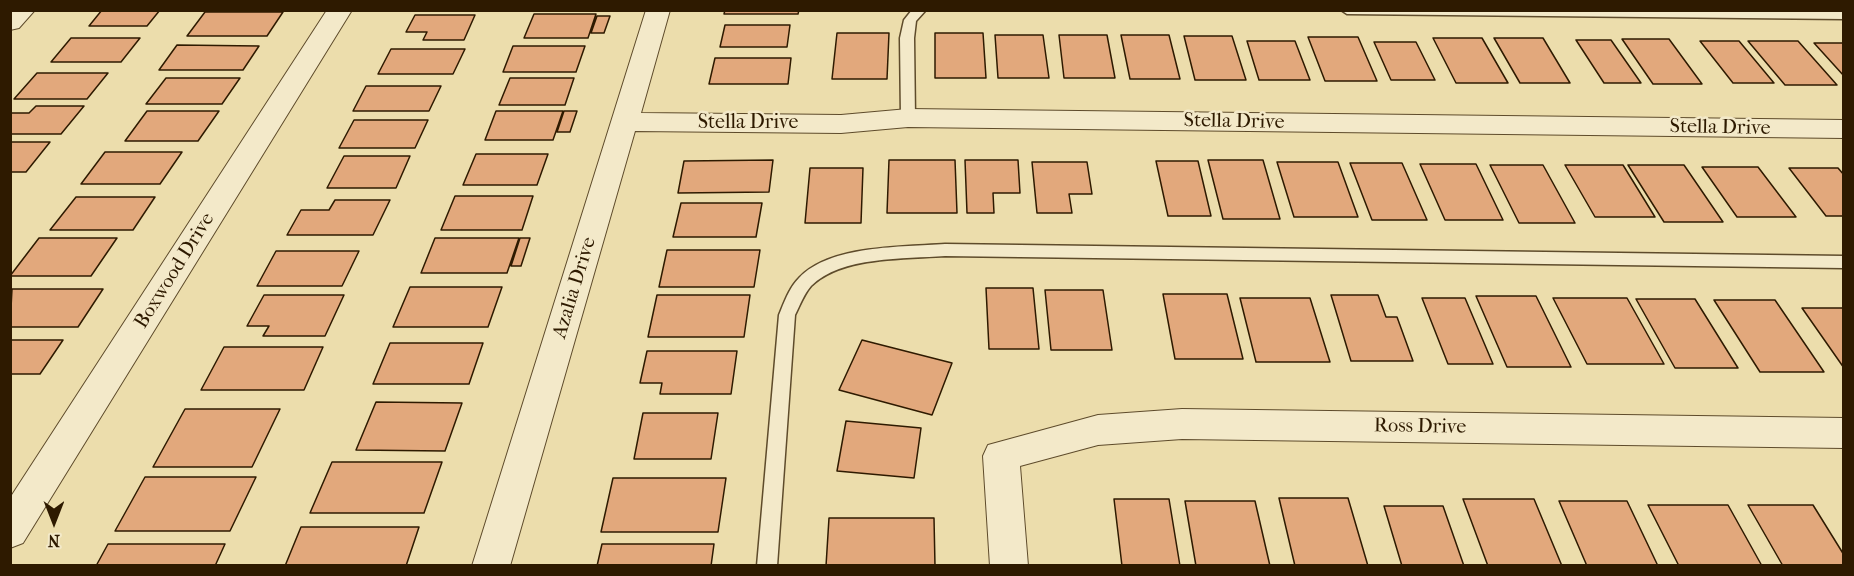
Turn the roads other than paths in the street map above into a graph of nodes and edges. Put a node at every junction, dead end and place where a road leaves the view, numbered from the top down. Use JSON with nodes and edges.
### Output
{"nodes":[{"id":1,"x":23,"y":10,"type":"edge"},
{"id":2,"x":340,"y":10,"type":"edge"},
{"id":3,"x":658,"y":10,"type":"edge"},
{"id":4,"x":920,"y":10,"type":"edge"},
{"id":5,"x":1347,"y":10,"type":"edge"},
{"id":6,"x":1361,"y":11,"type":"edge"},
{"id":7,"x":1844,"y":15,"type":"edge"},
{"id":8,"x":10,"y":23,"type":"edge"},
{"id":9,"x":908,"y":118,"type":"junction"},
{"id":10,"x":624,"y":122,"type":"junction"},
{"id":11,"x":1844,"y":129,"type":"edge"},
{"id":12,"x":1844,"y":262,"type":"edge"},
{"id":13,"x":1844,"y":433,"type":"edge"},
{"id":14,"x":10,"y":531,"type":"edge"},
{"id":15,"x":491,"y":566,"type":"edge"},
{"id":16,"x":767,"y":566,"type":"edge"},
{"id":17,"x":1009,"y":566,"type":"edge"}],
"edges":[{"from":1,"to":8,"type":"street"},
{"from":2,"to":14,"type":"street","name":"Boxwood Drive"},
{"from":3,"to":10,"type":"street","name":"Azalia Drive"},
{"from":4,"to":9,"type":"lane"},
{"from":5,"to":6,"type":"lane"},
{"from":6,"to":7,"type":"lane"},
{"from":9,"to":10,"type":"street","name":"Stella Drive"},
{"from":9,"to":11,"type":"street","name":"Stella Drive"},
{"from":10,"to":15,"type":"street","name":"Azalia Drive"},
{"from":12,"to":16,"type":"lane"},
{"from":13,"to":17,"type":"street","name":"Ross Drive"}]}
